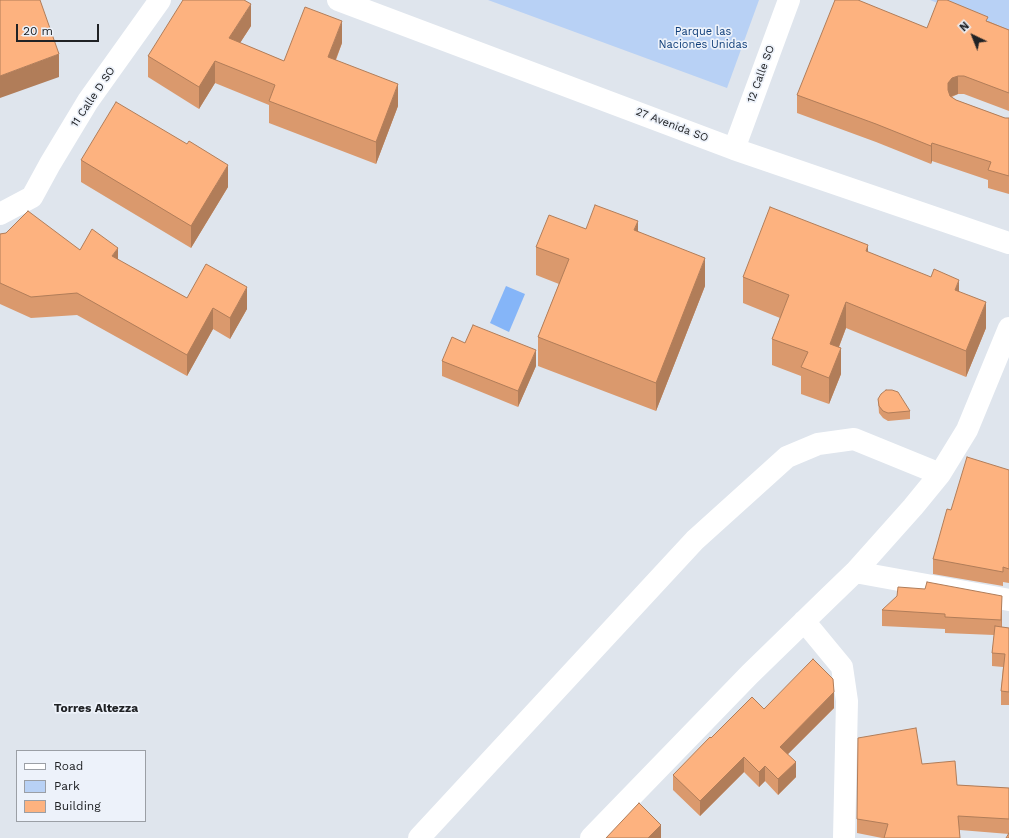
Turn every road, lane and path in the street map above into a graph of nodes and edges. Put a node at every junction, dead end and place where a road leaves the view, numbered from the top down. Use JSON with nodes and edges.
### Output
{"nodes":[{"id":1,"x":160,"y":0,"type":"edge"},
{"id":2,"x":338,"y":0,"type":"edge"},
{"id":3,"x":789,"y":0,"type":"edge"},
{"id":4,"x":734,"y":149,"type":"junction"},
{"id":5,"x":0,"y":214,"type":"edge"},
{"id":6,"x":1009,"y":243,"type":"edge"},
{"id":7,"x":1009,"y":328,"type":"edge"},
{"id":8,"x":940,"y":474,"type":"junction"},
{"id":9,"x":855,"y":572,"type":"junction"},
{"id":10,"x":1009,"y":600,"type":"edge"},
{"id":11,"x":804,"y":621,"type":"junction"},
{"id":12,"x":419,"y":838,"type":"edge"},
{"id":13,"x":591,"y":838,"type":"edge"},
{"id":14,"x":844,"y":838,"type":"edge"}],
"edges":[{"from":1,"to":5,"type":"street","name":"11 Calle D SO"},
{"from":2,"to":4,"type":"street","name":"27 Avenida SO"},
{"from":3,"to":4,"type":"street","name":"12 Calle SO"},
{"from":4,"to":6,"type":"street","name":"27 Avenida SO"},
{"from":7,"to":8,"type":"street"},
{"from":8,"to":9,"type":"street"},
{"from":8,"to":12,"type":"street"},
{"from":9,"to":10,"type":"street"},
{"from":9,"to":11,"type":"street"},
{"from":11,"to":13,"type":"street"},
{"from":11,"to":14,"type":"street"}]}
